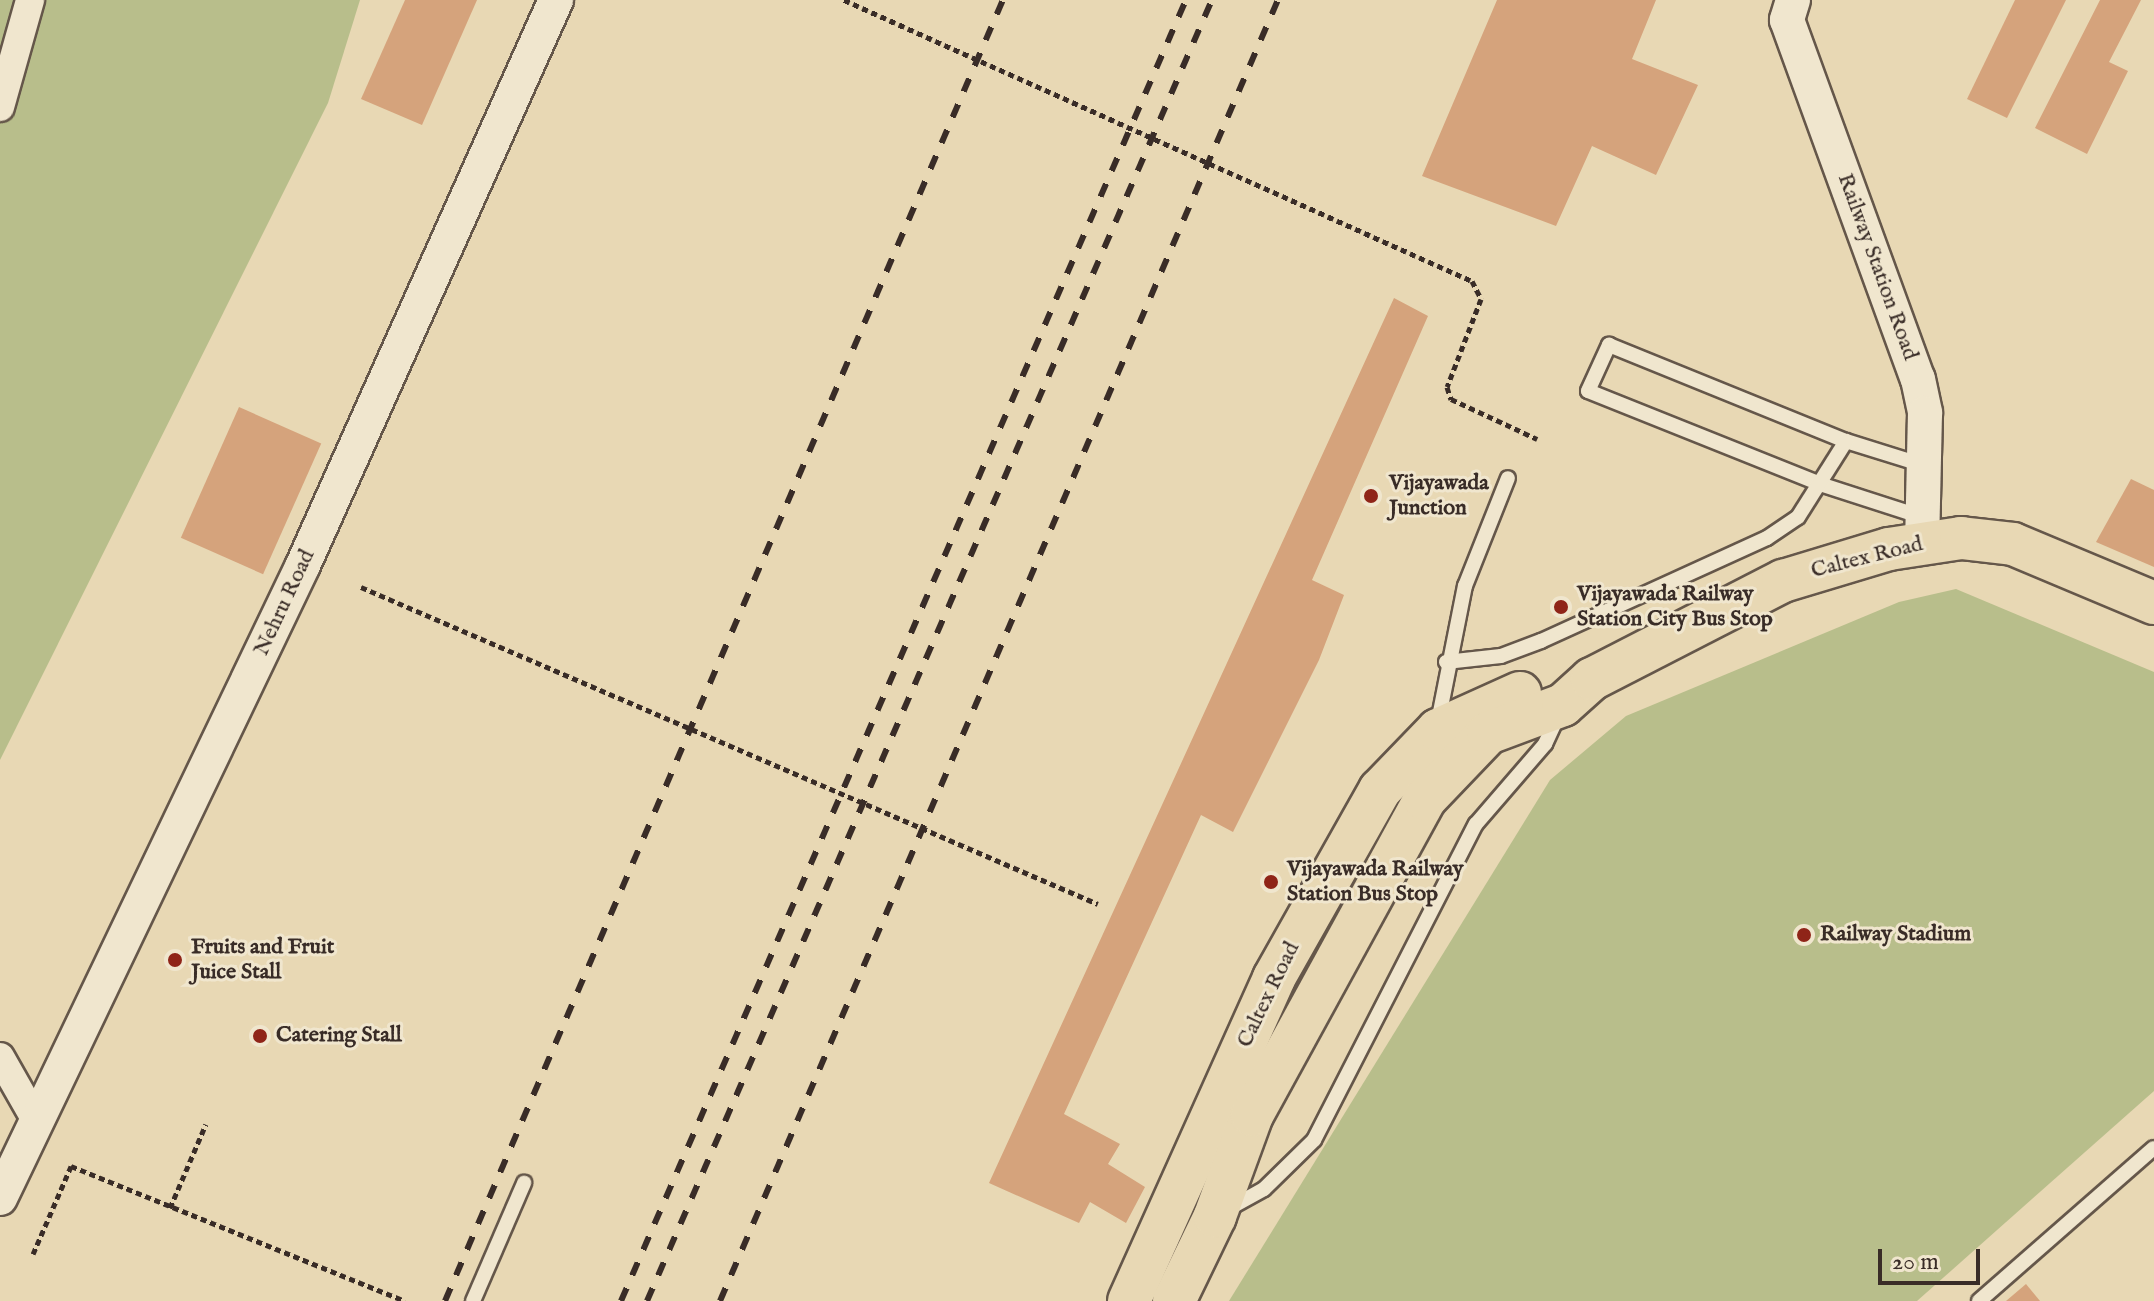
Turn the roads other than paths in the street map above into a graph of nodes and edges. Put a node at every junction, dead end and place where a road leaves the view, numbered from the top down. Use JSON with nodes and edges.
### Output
{"nodes":[{"id":1,"x":30,"y":0,"type":"edge"},
{"id":2,"x":556,"y":0,"type":"edge"},
{"id":3,"x":1793,"y":0,"type":"edge"},
{"id":4,"x":0,"y":107,"type":"edge"},
{"id":5,"x":1846,"y":441,"type":"junction"},
{"id":6,"x":1923,"y":465,"type":"junction"},
{"id":7,"x":1508,"y":478,"type":"dead end"},
{"id":8,"x":1823,"y":485,"type":"junction"},
{"id":9,"x":1922,"y":530,"type":"junction"},
{"id":10,"x":2154,"y":603,"type":"edge"},
{"id":11,"x":1446,"y":662,"type":"junction"},
{"id":12,"x":1578,"y":692,"type":"junction"},
{"id":13,"x":1438,"y":730,"type":"junction"},
{"id":14,"x":0,"y":1057,"type":"edge"},
{"id":15,"x":38,"y":1124,"type":"junction"},
{"id":16,"x":2154,"y":1148,"type":"edge"},
{"id":17,"x":524,"y":1183,"type":"dead end"},
{"id":18,"x":0,"y":1198,"type":"edge"},
{"id":19,"x":1215,"y":1216,"type":"junction"},
{"id":20,"x":473,"y":1301,"type":"edge"},
{"id":21,"x":1129,"y":1301,"type":"edge"},
{"id":22,"x":1174,"y":1301,"type":"edge"},
{"id":23,"x":1979,"y":1301,"type":"edge"}],
"edges":[{"from":1,"to":4,"type":"street"},
{"from":2,"to":15,"type":"street","name":"Nehru Road"},
{"from":3,"to":6,"type":"street","name":"Railway Station Road"},
{"from":5,"to":6,"type":"lane"},
{"from":5,"to":8,"type":"lane"},
{"from":5,"to":8,"type":"lane"},
{"from":6,"to":9,"type":"street","name":"Railway Station Road"},
{"from":7,"to":11,"type":"lane"},
{"from":8,"to":9,"type":"lane"},
{"from":8,"to":11,"type":"lane"},
{"from":9,"to":10,"type":"main road","name":"Caltex Road"},
{"from":9,"to":12,"type":"main road","name":"Caltex Road"},
{"from":11,"to":13,"type":"lane"},
{"from":12,"to":13,"type":"main road","name":"Caltex Road"},
{"from":12,"to":19,"type":"lane"},
{"from":12,"to":19,"type":"main road","name":"Caltex Road"},
{"from":13,"to":21,"type":"main road","name":"Caltex Road"},
{"from":14,"to":15,"type":"street"},
{"from":15,"to":18,"type":"street","name":"Nehru Road"},
{"from":16,"to":23,"type":"lane"},
{"from":17,"to":20,"type":"lane"},
{"from":19,"to":22,"type":"main road","name":"Caltex Road"}]}
